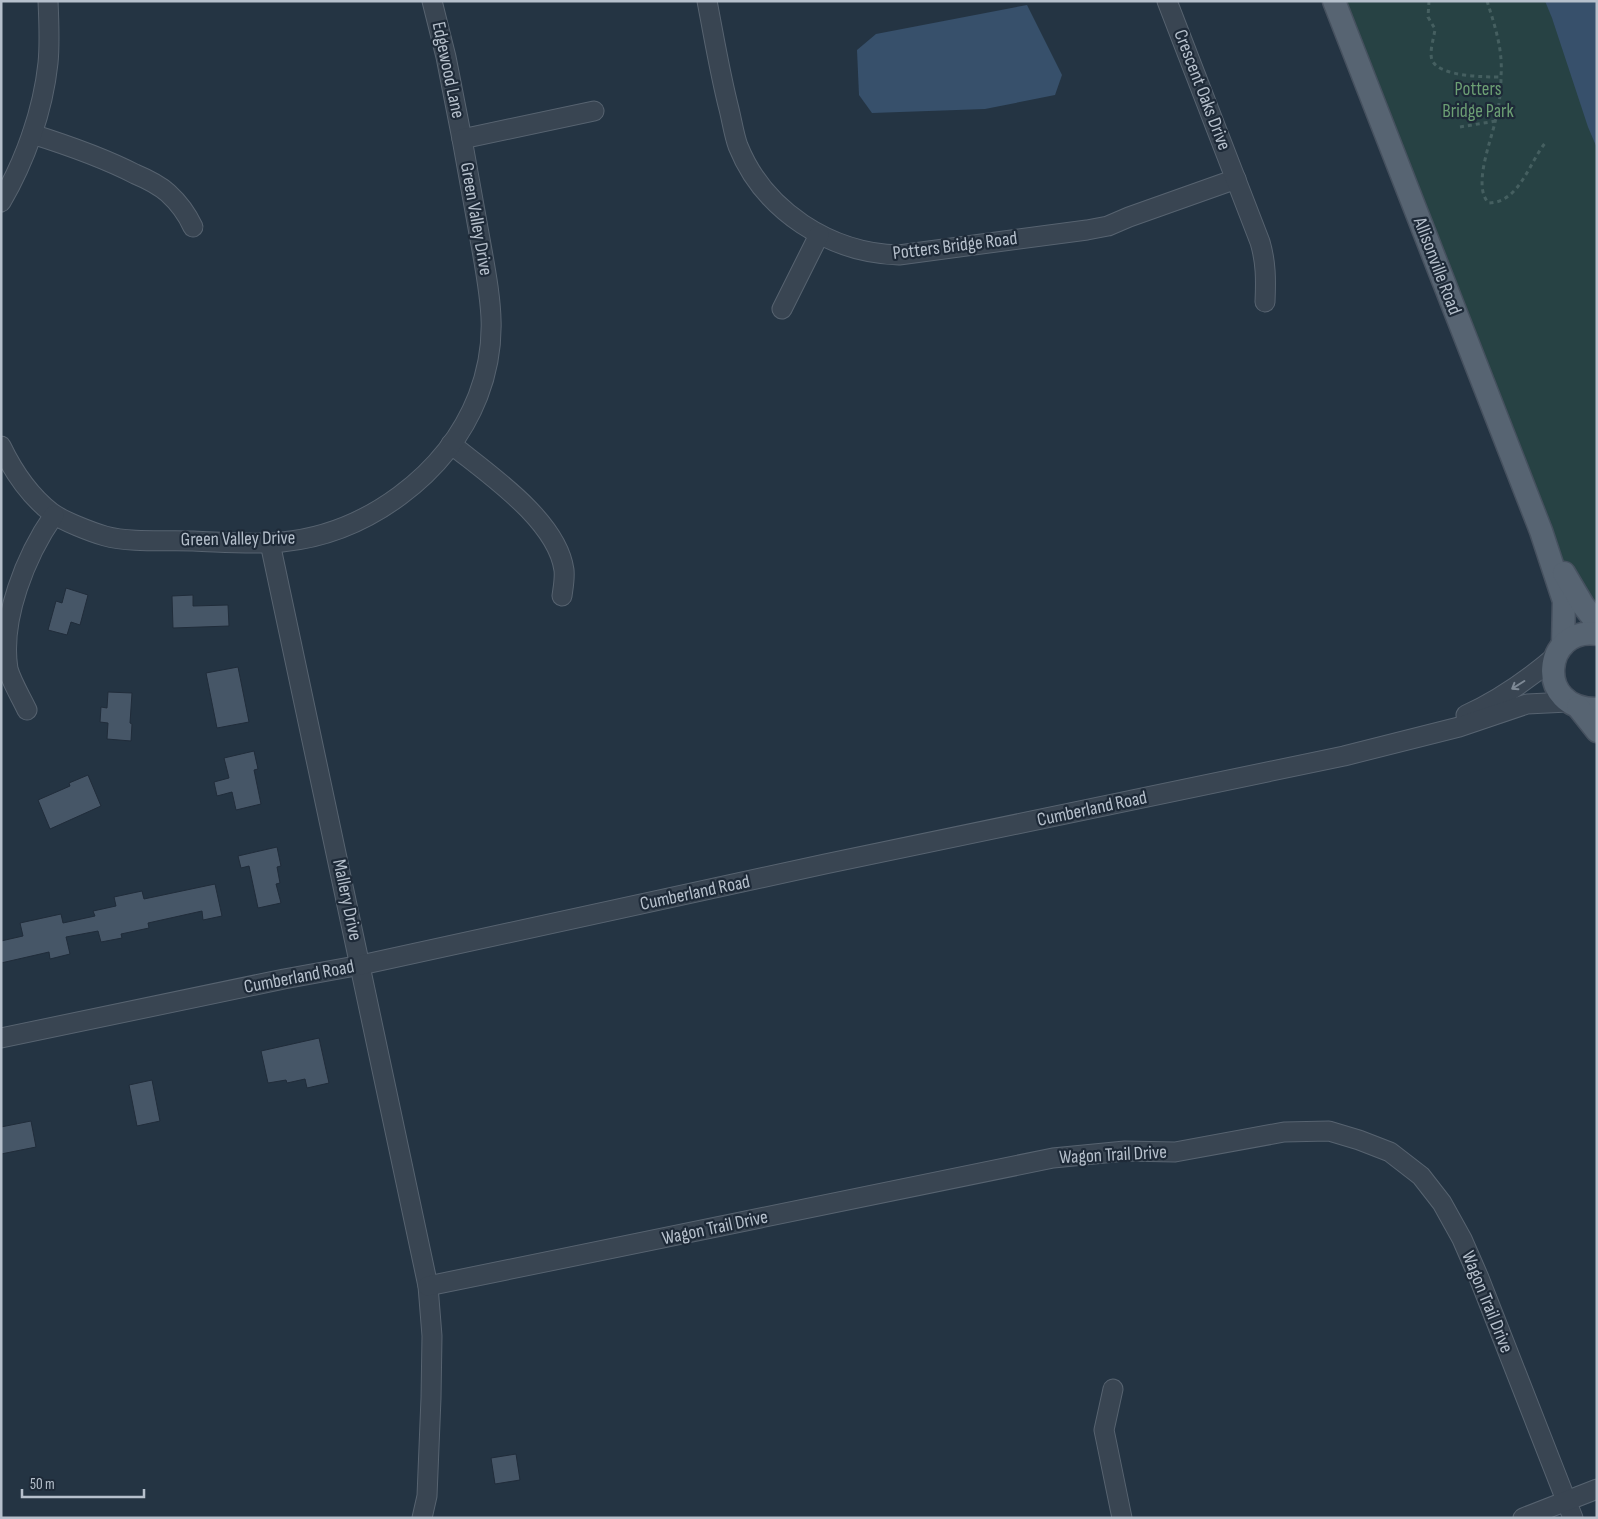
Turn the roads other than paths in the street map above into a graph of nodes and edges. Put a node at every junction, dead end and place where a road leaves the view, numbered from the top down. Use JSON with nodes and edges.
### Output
{"nodes":[{"id":1,"x":48,"y":1,"type":"edge"},
{"id":2,"x":432,"y":1,"type":"edge"},
{"id":3,"x":707,"y":1,"type":"edge"},
{"id":4,"x":1167,"y":1,"type":"edge"},
{"id":5,"x":1334,"y":1,"type":"edge"},
{"id":6,"x":594,"y":111,"type":"dead end"},
{"id":7,"x":32,"y":134,"type":"junction"},
{"id":8,"x":462,"y":139,"type":"junction"},
{"id":9,"x":1236,"y":179,"type":"junction"},
{"id":10,"x":1,"y":202,"type":"edge"},
{"id":11,"x":193,"y":227,"type":"dead end"},
{"id":12,"x":819,"y":235,"type":"junction"},
{"id":13,"x":1265,"y":302,"type":"dead end"},
{"id":14,"x":782,"y":309,"type":"dead end"},
{"id":15,"x":451,"y":444,"type":"junction"},
{"id":16,"x":1,"y":446,"type":"edge"},
{"id":17,"x":54,"y":514,"type":"junction"},
{"id":18,"x":1541,"y":531,"type":"junction"},
{"id":19,"x":270,"y":542,"type":"junction"},
{"id":20,"x":562,"y":596,"type":"dead end"},
{"id":21,"x":1597,"y":623,"type":"edge"},
{"id":22,"x":1597,"y":634,"type":"edge"},
{"id":23,"x":1560,"y":650,"type":"junction"},
{"id":24,"x":1581,"y":706,"type":"edge"},
{"id":25,"x":28,"y":710,"type":"dead end"},
{"id":26,"x":1597,"y":731,"type":"edge"},
{"id":27,"x":1389,"y":745,"type":"junction"},
{"id":28,"x":361,"y":965,"type":"junction"},
{"id":29,"x":1,"y":1038,"type":"edge"},
{"id":30,"x":428,"y":1286,"type":"junction"},
{"id":31,"x":1113,"y":1389,"type":"dead end"},
{"id":32,"x":1597,"y":1489,"type":"edge"},
{"id":33,"x":1570,"y":1509,"type":"edge"},
{"id":34,"x":422,"y":1518,"type":"edge"},
{"id":35,"x":1122,"y":1518,"type":"edge"},
{"id":36,"x":1522,"y":1518,"type":"edge"}],
"edges":[{"from":1,"to":7,"type":"street"},
{"from":2,"to":8,"type":"street","name":"Edgewood Lane"},
{"from":3,"to":12,"type":"street","name":"Potters Bridge Road"},
{"from":4,"to":9,"type":"street","name":"Crescent Oaks Drive"},
{"from":5,"to":18,"type":"main road","name":"Allisonville Road"},
{"from":6,"to":8,"type":"street","name":"Green Valley Drive"},
{"from":7,"to":10,"type":"street"},
{"from":7,"to":11,"type":"street"},
{"from":8,"to":15,"type":"street","name":"Green Valley Drive"},
{"from":9,"to":12,"type":"street","name":"Potters Bridge Road"},
{"from":9,"to":13,"type":"street","name":"Crescent Oaks Drive"},
{"from":12,"to":14,"type":"street"},
{"from":15,"to":19,"type":"street","name":"Green Valley Drive"},
{"from":15,"to":20,"type":"street"},
{"from":16,"to":17,"type":"street","name":"Green Valley Drive"},
{"from":17,"to":19,"type":"street","name":"Green Valley Drive"},
{"from":17,"to":25,"type":"street"},
{"from":18,"to":21,"type":"main road","name":"Allisonville Road"},
{"from":18,"to":23,"type":"main road","name":"Allisonville Road"},
{"from":19,"to":28,"type":"street","name":"Mallery Drive"},
{"from":22,"to":23,"type":"main road"},
{"from":23,"to":24,"type":"main road","name":"Allisonville Road"},
{"from":23,"to":27,"type":"street","name":"Cumberland Road","one_way":true},
{"from":24,"to":26,"type":"main road"},
{"from":24,"to":27,"type":"street","name":"Cumberland Road"},
{"from":27,"to":28,"type":"street","name":"Cumberland Road"},
{"from":28,"to":29,"type":"street","name":"Cumberland Road"},
{"from":28,"to":30,"type":"street","name":"Mallery Drive"},
{"from":30,"to":33,"type":"street","name":"Wagon Trail Drive"},
{"from":30,"to":34,"type":"street","name":"Mallery Drive"},
{"from":31,"to":35,"type":"street"},
{"from":32,"to":33,"type":"street"},
{"from":33,"to":36,"type":"street"}]}
